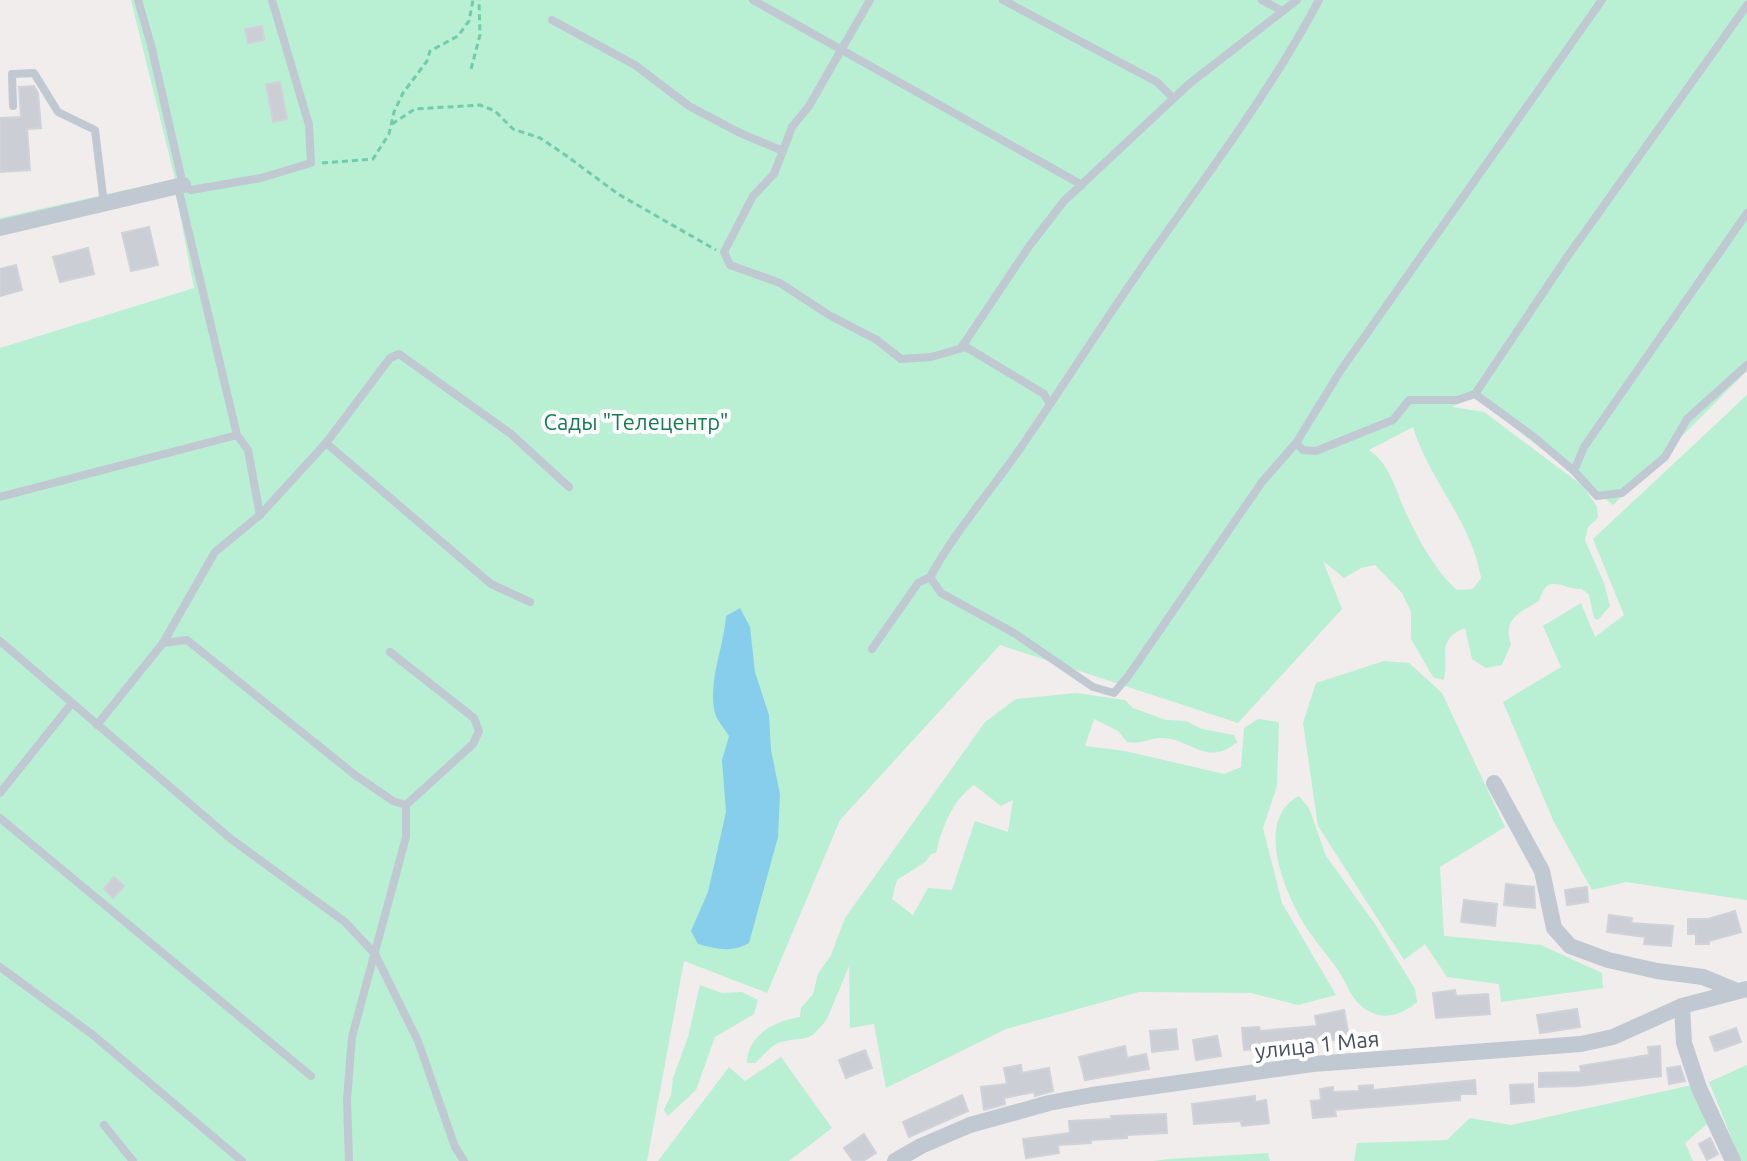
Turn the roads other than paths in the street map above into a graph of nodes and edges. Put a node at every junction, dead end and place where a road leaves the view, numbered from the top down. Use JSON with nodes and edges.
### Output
{"nodes":[{"id":1,"x":138,"y":0,"type":"edge"},
{"id":2,"x":272,"y":0,"type":"edge"},
{"id":3,"x":753,"y":0,"type":"edge"},
{"id":4,"x":870,"y":0,"type":"edge"},
{"id":5,"x":1003,"y":0,"type":"edge"},
{"id":6,"x":1262,"y":0,"type":"edge"},
{"id":7,"x":1297,"y":0,"type":"edge"},
{"id":8,"x":1319,"y":0,"type":"edge"},
{"id":9,"x":1602,"y":0,"type":"edge"},
{"id":10,"x":1747,"y":5,"type":"edge"},
{"id":11,"x":1282,"y":11,"type":"junction"},
{"id":12,"x":552,"y":20,"type":"dead end"},
{"id":13,"x":841,"y":50,"type":"junction"},
{"id":14,"x":1173,"y":98,"type":"junction"},
{"id":15,"x":13,"y":106,"type":"dead end"},
{"id":16,"x":783,"y":151,"type":"junction"},
{"id":17,"x":1082,"y":185,"type":"junction"},
{"id":18,"x":180,"y":186,"type":"junction"},
{"id":19,"x":104,"y":204,"type":"junction"},
{"id":20,"x":1747,"y":213,"type":"edge"},
{"id":21,"x":0,"y":228,"type":"edge"},
{"id":22,"x":960,"y":349,"type":"junction"},
{"id":23,"x":1747,"y":365,"type":"edge"},
{"id":24,"x":1475,"y":394,"type":"junction"},
{"id":25,"x":1050,"y":404,"type":"junction"},
{"id":26,"x":237,"y":435,"type":"junction"},
{"id":27,"x":326,"y":443,"type":"junction"},
{"id":28,"x":1296,"y":443,"type":"junction"},
{"id":29,"x":1574,"y":471,"type":"junction"},
{"id":30,"x":569,"y":487,"type":"dead end"},
{"id":31,"x":0,"y":497,"type":"edge"},
{"id":32,"x":260,"y":515,"type":"junction"},
{"id":33,"x":930,"y":577,"type":"junction"},
{"id":34,"x":530,"y":602,"type":"dead end"},
{"id":35,"x":0,"y":641,"type":"edge"},
{"id":36,"x":163,"y":643,"type":"junction"},
{"id":37,"x":872,"y":649,"type":"dead end"},
{"id":38,"x":390,"y":652,"type":"dead end"},
{"id":39,"x":72,"y":703,"type":"junction"},
{"id":40,"x":97,"y":725,"type":"junction"},
{"id":41,"x":1494,"y":783,"type":"dead end"},
{"id":42,"x":0,"y":793,"type":"edge"},
{"id":43,"x":406,"y":805,"type":"junction"},
{"id":44,"x":0,"y":818,"type":"edge"},
{"id":45,"x":375,"y":954,"type":"junction"},
{"id":46,"x":0,"y":967,"type":"edge"},
{"id":47,"x":1742,"y":990,"type":"edge"},
{"id":48,"x":1682,"y":1006,"type":"junction"},
{"id":49,"x":311,"y":1076,"type":"dead end"},
{"id":50,"x":104,"y":1125,"type":"dead end"},
{"id":51,"x":133,"y":1161,"type":"edge"},
{"id":52,"x":242,"y":1161,"type":"edge"},
{"id":53,"x":349,"y":1161,"type":"edge"},
{"id":54,"x":464,"y":1161,"type":"edge"},
{"id":55,"x":895,"y":1161,"type":"edge"},
{"id":56,"x":1733,"y":1161,"type":"edge"}],
"edges":[{"from":1,"to":18,"type":"lane"},
{"from":2,"to":18,"type":"lane"},
{"from":3,"to":13,"type":"lane"},
{"from":4,"to":13,"type":"lane"},
{"from":5,"to":14,"type":"lane"},
{"from":6,"to":11,"type":"lane"},
{"from":7,"to":11,"type":"lane"},
{"from":8,"to":25,"type":"lane"},
{"from":9,"to":28,"type":"lane"},
{"from":10,"to":24,"type":"lane"},
{"from":11,"to":14,"type":"lane"},
{"from":12,"to":16,"type":"lane"},
{"from":13,"to":16,"type":"lane"},
{"from":13,"to":17,"type":"lane"},
{"from":14,"to":17,"type":"lane"},
{"from":15,"to":19,"type":"lane"},
{"from":16,"to":22,"type":"lane"},
{"from":17,"to":22,"type":"lane"},
{"from":18,"to":19,"type":"street"},
{"from":18,"to":26,"type":"lane"},
{"from":19,"to":21,"type":"street"},
{"from":20,"to":29,"type":"lane"},
{"from":22,"to":25,"type":"lane"},
{"from":23,"to":29,"type":"lane"},
{"from":24,"to":28,"type":"lane"},
{"from":24,"to":29,"type":"lane"},
{"from":25,"to":33,"type":"lane"},
{"from":26,"to":31,"type":"lane"},
{"from":26,"to":32,"type":"lane"},
{"from":27,"to":30,"type":"lane"},
{"from":27,"to":32,"type":"lane"},
{"from":27,"to":34,"type":"lane"},
{"from":28,"to":33,"type":"lane"},
{"from":32,"to":36,"type":"lane"},
{"from":33,"to":37,"type":"lane"},
{"from":35,"to":39,"type":"lane"},
{"from":36,"to":40,"type":"lane"},
{"from":36,"to":43,"type":"lane"},
{"from":38,"to":43,"type":"lane"},
{"from":39,"to":40,"type":"lane"},
{"from":39,"to":42,"type":"lane"},
{"from":40,"to":45,"type":"lane"},
{"from":41,"to":47,"type":"street"},
{"from":43,"to":45,"type":"lane"},
{"from":44,"to":49,"type":"lane"},
{"from":45,"to":53,"type":"lane"},
{"from":45,"to":54,"type":"lane"},
{"from":46,"to":52,"type":"lane"},
{"from":47,"to":48,"type":"street","name":"улица 1 Мая"},
{"from":48,"to":55,"type":"street","name":"улица 1 Мая"},
{"from":48,"to":56,"type":"street"},
{"from":50,"to":51,"type":"lane"}]}
